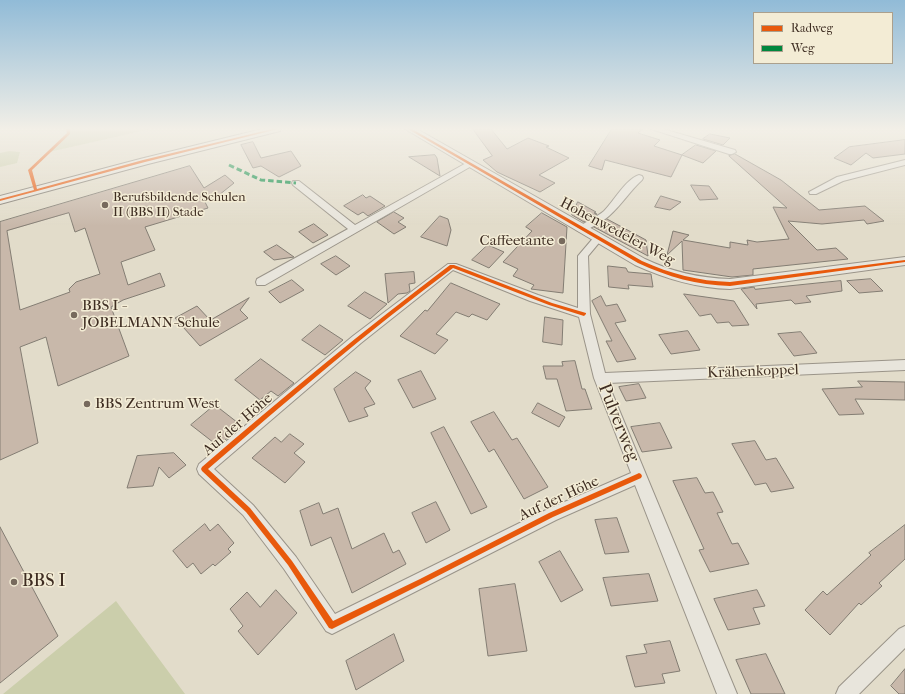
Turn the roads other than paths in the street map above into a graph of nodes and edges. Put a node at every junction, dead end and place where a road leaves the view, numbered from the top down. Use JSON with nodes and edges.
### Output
{"nodes":[{"id":1,"x":140,"y":161,"type":"edge"},
{"id":2,"x":466,"y":161,"type":"edge"},
{"id":3,"x":905,"y":162,"type":"edge"},
{"id":4,"x":471,"y":164,"type":"junction"},
{"id":5,"x":639,"y":178,"type":"dead end"},
{"id":6,"x":296,"y":183,"type":"dead end"},
{"id":7,"x":813,"y":192,"type":"dead end"},
{"id":8,"x":0,"y":200,"type":"edge"},
{"id":9,"x":354,"y":229,"type":"junction"},
{"id":10,"x":581,"y":229,"type":"junction"},
{"id":11,"x":598,"y":238,"type":"junction"},
{"id":12,"x":905,"y":261,"type":"edge"},
{"id":13,"x":261,"y":282,"type":"dead end"},
{"id":14,"x":584,"y":314,"type":"junction"},
{"id":15,"x":905,"y":365,"type":"edge"},
{"id":16,"x":600,"y":378,"type":"junction"},
{"id":17,"x":639,"y":476,"type":"junction"},
{"id":18,"x":905,"y":635,"type":"edge"},
{"id":19,"x":727,"y":694,"type":"edge"},
{"id":20,"x":846,"y":694,"type":"edge"}],
"edges":[{"from":1,"to":8,"type":"main road"},
{"from":2,"to":4,"type":"street","name":"Hohenwedeler Weg"},
{"from":3,"to":7,"type":"street"},
{"from":4,"to":9,"type":"street"},
{"from":4,"to":10,"type":"street","name":"Hohenwedeler Weg"},
{"from":5,"to":10,"type":"street"},
{"from":6,"to":9,"type":"street"},
{"from":9,"to":13,"type":"street"},
{"from":10,"to":11,"type":"street","name":"Hohenwedeler Weg"},
{"from":11,"to":12,"type":"street","name":"Hohenwedeler Weg"},
{"from":11,"to":14,"type":"street","name":"Pulverweg"},
{"from":14,"to":16,"type":"street","name":"Pulverweg"},
{"from":14,"to":17,"type":"street","name":"Auf der Höhe"},
{"from":15,"to":16,"type":"street","name":"Krähenkoppel"},
{"from":16,"to":17,"type":"street","name":"Pulverweg"},
{"from":17,"to":19,"type":"street","name":"Pulverweg"},
{"from":18,"to":20,"type":"street"}]}
